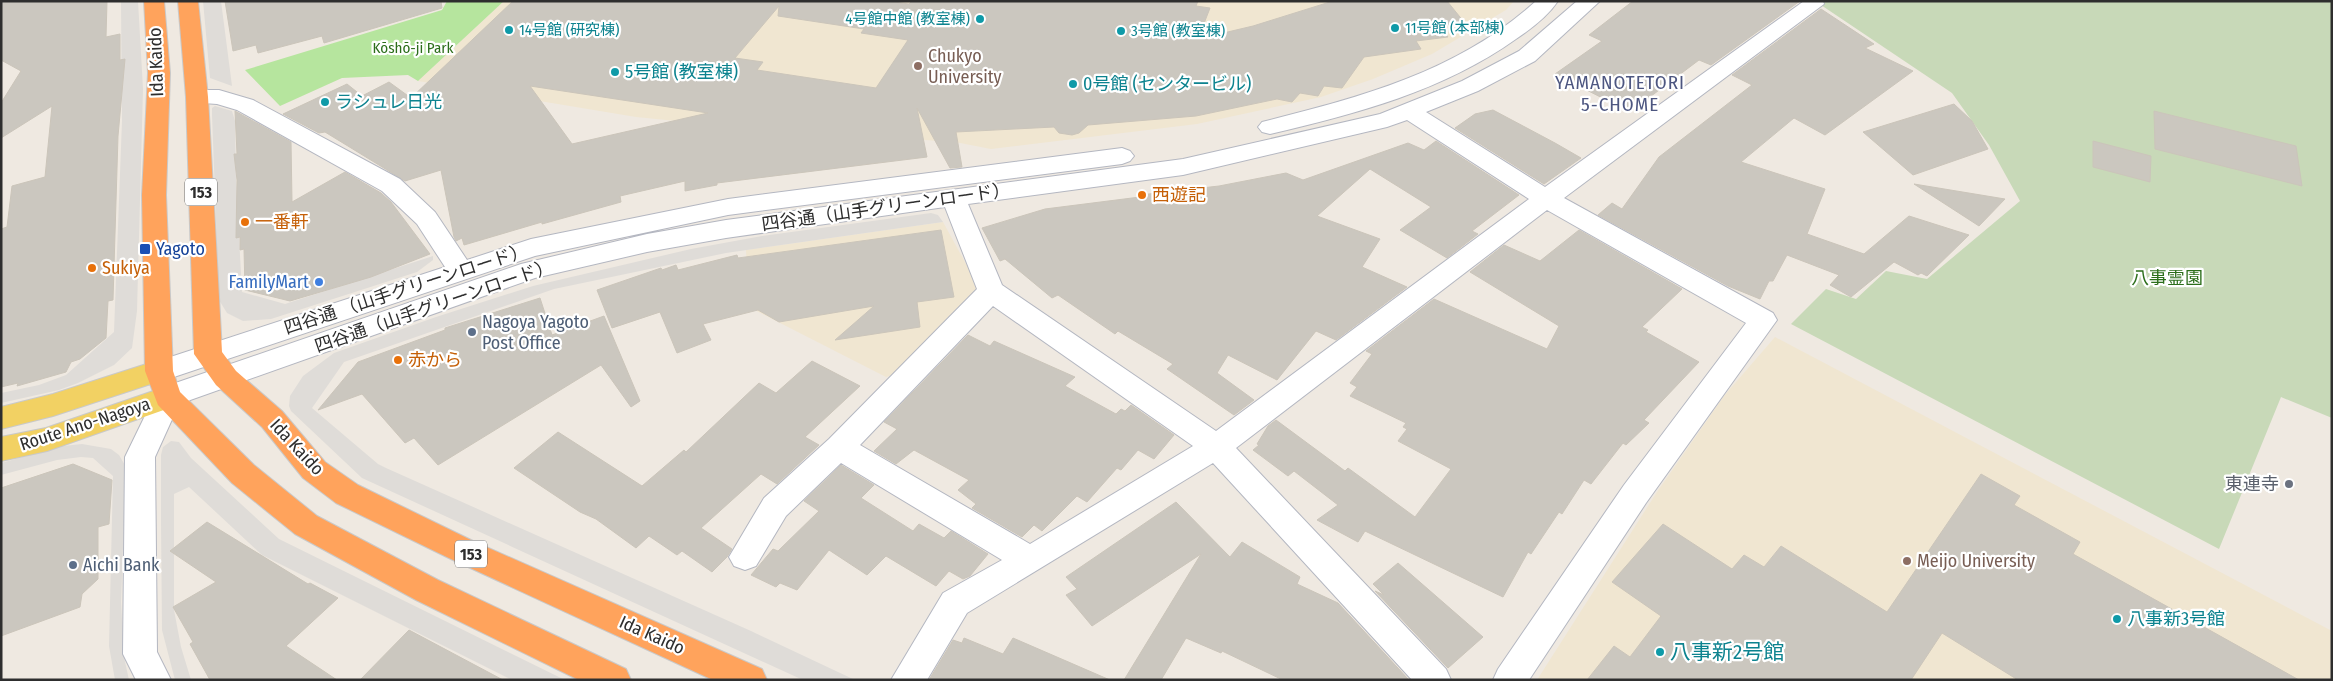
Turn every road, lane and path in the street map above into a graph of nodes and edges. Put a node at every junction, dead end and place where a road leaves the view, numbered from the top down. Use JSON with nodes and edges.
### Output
{"nodes":[{"id":1,"x":154,"y":1,"type":"edge"},
{"id":2,"x":188,"y":1,"type":"edge"},
{"id":3,"x":1548,"y":1,"type":"edge"},
{"id":4,"x":1590,"y":1,"type":"edge"},
{"id":5,"x":1814,"y":4,"type":"dead end"},
{"id":6,"x":197,"y":97,"type":"junction"},
{"id":7,"x":1408,"y":111,"type":"junction"},
{"id":8,"x":953,"y":197,"type":"junction"},
{"id":9,"x":1546,"y":199,"type":"junction"},
{"id":10,"x":461,"y":271,"type":"junction"},
{"id":11,"x":991,"y":292,"type":"junction"},
{"id":12,"x":217,"y":366,"type":"junction"},
{"id":13,"x":163,"y":384,"type":"junction"},
{"id":14,"x":1,"y":418,"type":"edge"},
{"id":15,"x":839,"y":447,"type":"junction"},
{"id":16,"x":1216,"y":447,"type":"junction"},
{"id":17,"x":1,"y":449,"type":"edge"},
{"id":18,"x":745,"y":557,"type":"dead end"},
{"id":19,"x":1030,"y":560,"type":"junction"},
{"id":20,"x":154,"y":680,"type":"edge"},
{"id":21,"x":614,"y":680,"type":"edge"},
{"id":22,"x":750,"y":680,"type":"edge"},
{"id":23,"x":908,"y":680,"type":"edge"},
{"id":24,"x":1434,"y":680,"type":"edge"},
{"id":25,"x":1510,"y":680,"type":"edge"}],
"edges":[{"from":1,"to":13,"type":"highway","name":"Ida Kaido"},
{"from":2,"to":6,"type":"highway","name":"Ida Kaido","number":"153"},
{"from":3,"to":10,"type":"street","name":"四谷通 （山手グリーンロード）"},
{"from":4,"to":7,"type":"street","name":"四谷通（山手グリーンロード）"},
{"from":5,"to":9,"type":"street"},
{"from":6,"to":10,"type":"street"},
{"from":6,"to":12,"type":"highway","name":"Ida Kaido","number":"153"},
{"from":7,"to":8,"type":"street","name":"四谷通（山手グリーンロード）"},
{"from":7,"to":9,"type":"street"},
{"from":8,"to":11,"type":"street"},
{"from":8,"to":12,"type":"street","name":"四谷通（山手グリーンロード）"},
{"from":9,"to":16,"type":"street"},
{"from":9,"to":25,"type":"street"},
{"from":10,"to":12,"type":"street","name":"四谷通 （山手グリーンロード）"},
{"from":11,"to":15,"type":"street"},
{"from":11,"to":16,"type":"street"},
{"from":12,"to":13,"type":"street","name":"四谷通（山手グリーンロード）"},
{"from":12,"to":22,"type":"highway","name":"Ida Kaido","number":"153"},
{"from":13,"to":14,"type":"main road","name":"Route Ano-Nagoya"},
{"from":13,"to":17,"type":"main road","name":"Route Ano-Nagoya"},
{"from":13,"to":20,"type":"street"},
{"from":13,"to":21,"type":"highway"},
{"from":15,"to":18,"type":"street"},
{"from":15,"to":19,"type":"street"},
{"from":16,"to":19,"type":"street"},
{"from":16,"to":24,"type":"street"},
{"from":19,"to":23,"type":"street"}]}
